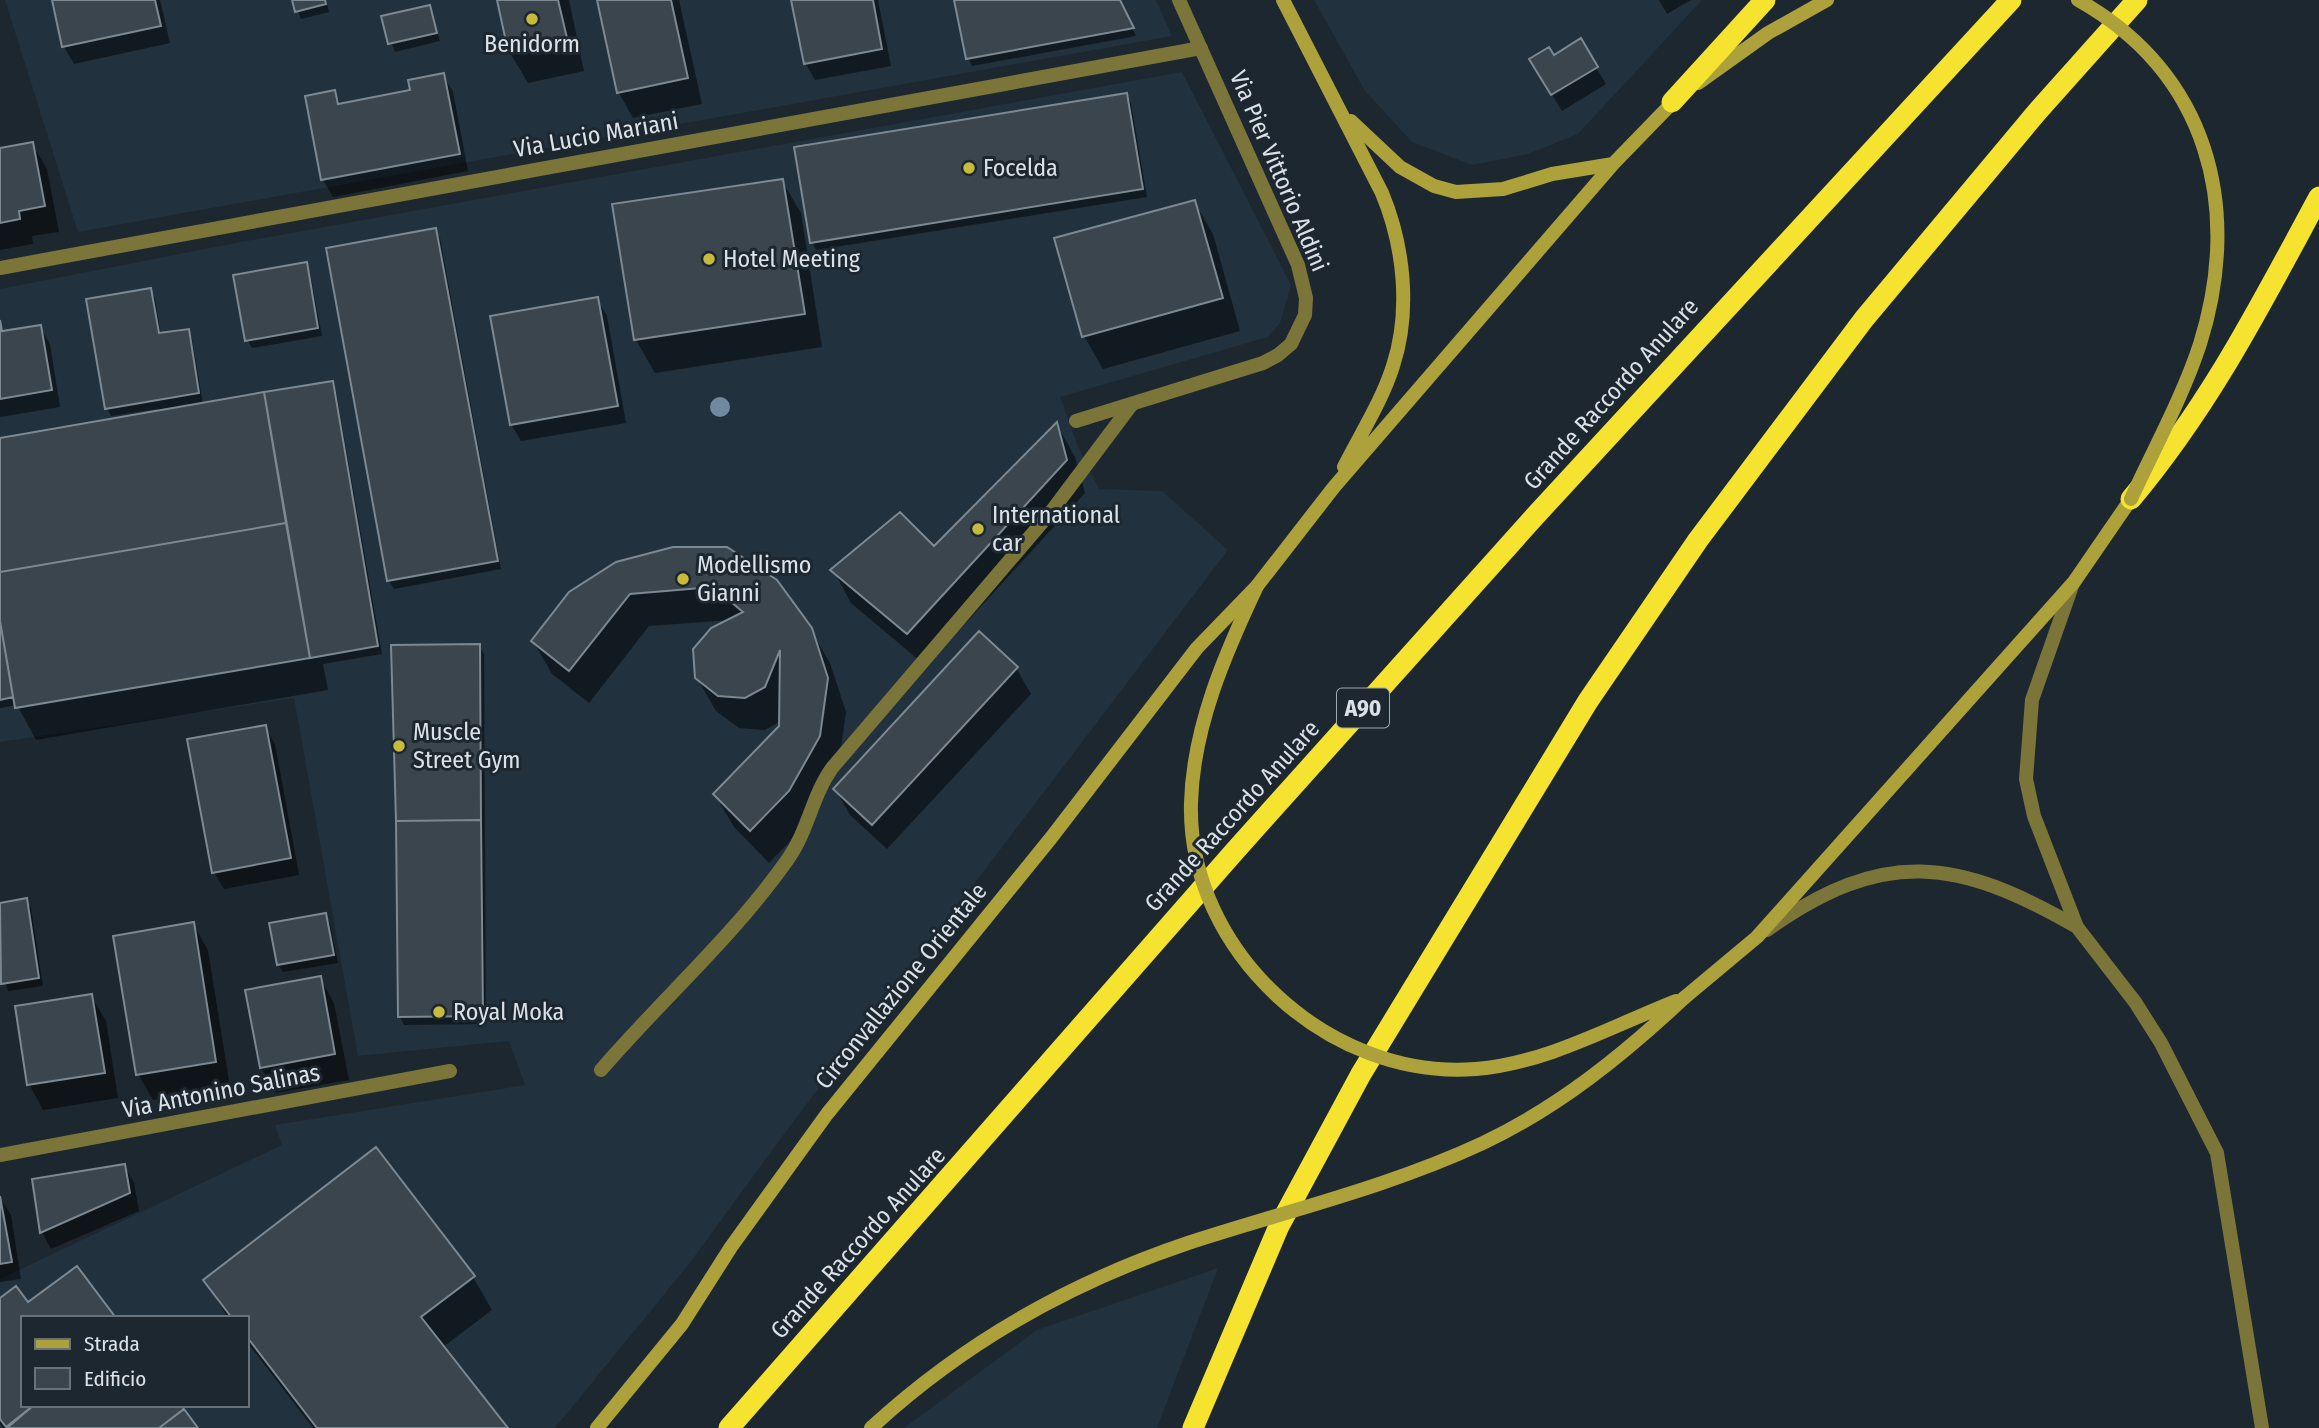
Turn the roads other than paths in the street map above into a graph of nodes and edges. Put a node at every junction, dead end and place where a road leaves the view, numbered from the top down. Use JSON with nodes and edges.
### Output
{"nodes":[{"id":1,"x":1179,"y":0,"type":"edge"},
{"id":2,"x":1283,"y":0,"type":"edge"},
{"id":3,"x":1765,"y":0,"type":"edge"},
{"id":4,"x":1827,"y":0,"type":"edge"},
{"id":5,"x":2011,"y":0,"type":"edge"},
{"id":6,"x":2078,"y":0,"type":"edge"},
{"id":7,"x":2137,"y":0,"type":"edge"},
{"id":8,"x":1201,"y":48,"type":"junction"},
{"id":9,"x":1672,"y":102,"type":"junction"},
{"id":10,"x":1342,"y":112,"type":"junction"},
{"id":11,"x":1613,"y":164,"type":"junction"},
{"id":12,"x":2319,"y":197,"type":"edge"},
{"id":13,"x":0,"y":268,"type":"edge"},
{"id":14,"x":1132,"y":404,"type":"junction"},
{"id":15,"x":1076,"y":421,"type":"dead end"},
{"id":16,"x":1334,"y":487,"type":"junction"},
{"id":17,"x":2131,"y":499,"type":"junction"},
{"id":18,"x":2074,"y":582,"type":"junction"},
{"id":19,"x":1257,"y":586,"type":"junction"},
{"id":20,"x":2077,"y":927,"type":"junction"},
{"id":21,"x":1757,"y":937,"type":"junction"},
{"id":22,"x":1684,"y":998,"type":"junction"},
{"id":23,"x":601,"y":1070,"type":"dead end"},
{"id":24,"x":450,"y":1071,"type":"dead end"},
{"id":25,"x":0,"y":1155,"type":"edge"},
{"id":26,"x":597,"y":1428,"type":"edge"},
{"id":27,"x":729,"y":1428,"type":"edge"},
{"id":28,"x":871,"y":1428,"type":"edge"},
{"id":29,"x":1192,"y":1428,"type":"edge"},
{"id":30,"x":2262,"y":1428,"type":"edge"}],
"edges":[{"from":1,"to":8,"type":"street","name":"Via Pier Vittorio Aldini"},
{"from":2,"to":10,"type":"street"},
{"from":3,"to":9,"type":"highway"},
{"from":4,"to":9,"type":"street"},
{"from":5,"to":27,"type":"highway","name":"Grande Raccordo Anulare","number":"A90"},
{"from":6,"to":17,"type":"street","bridge":true},
{"from":7,"to":29,"type":"highway"},
{"from":8,"to":13,"type":"street","name":"Via Lucio Mariani"},
{"from":8,"to":14,"type":"street","name":"Via Pier Vittorio Aldini"},
{"from":9,"to":11,"type":"street"},
{"from":10,"to":11,"type":"street"},
{"from":10,"to":16,"type":"street"},
{"from":11,"to":16,"type":"street"},
{"from":12,"to":17,"type":"highway","bridge":true},
{"from":14,"to":15,"type":"street","name":"Via Pier Vittorio Aldini"},
{"from":14,"to":23,"type":"street"},
{"from":16,"to":19,"type":"street"},
{"from":17,"to":18,"type":"street"},
{"from":18,"to":20,"type":"street"},
{"from":18,"to":21,"type":"street"},
{"from":19,"to":22,"type":"street","bridge":true},
{"from":19,"to":26,"type":"street","name":"Circonvallazione Orientale"},
{"from":20,"to":21,"type":"street"},
{"from":20,"to":30,"type":"street"},
{"from":21,"to":22,"type":"street"},
{"from":22,"to":28,"type":"street","bridge":true},
{"from":24,"to":25,"type":"street","name":"Via Antonino Salinas"}]}
